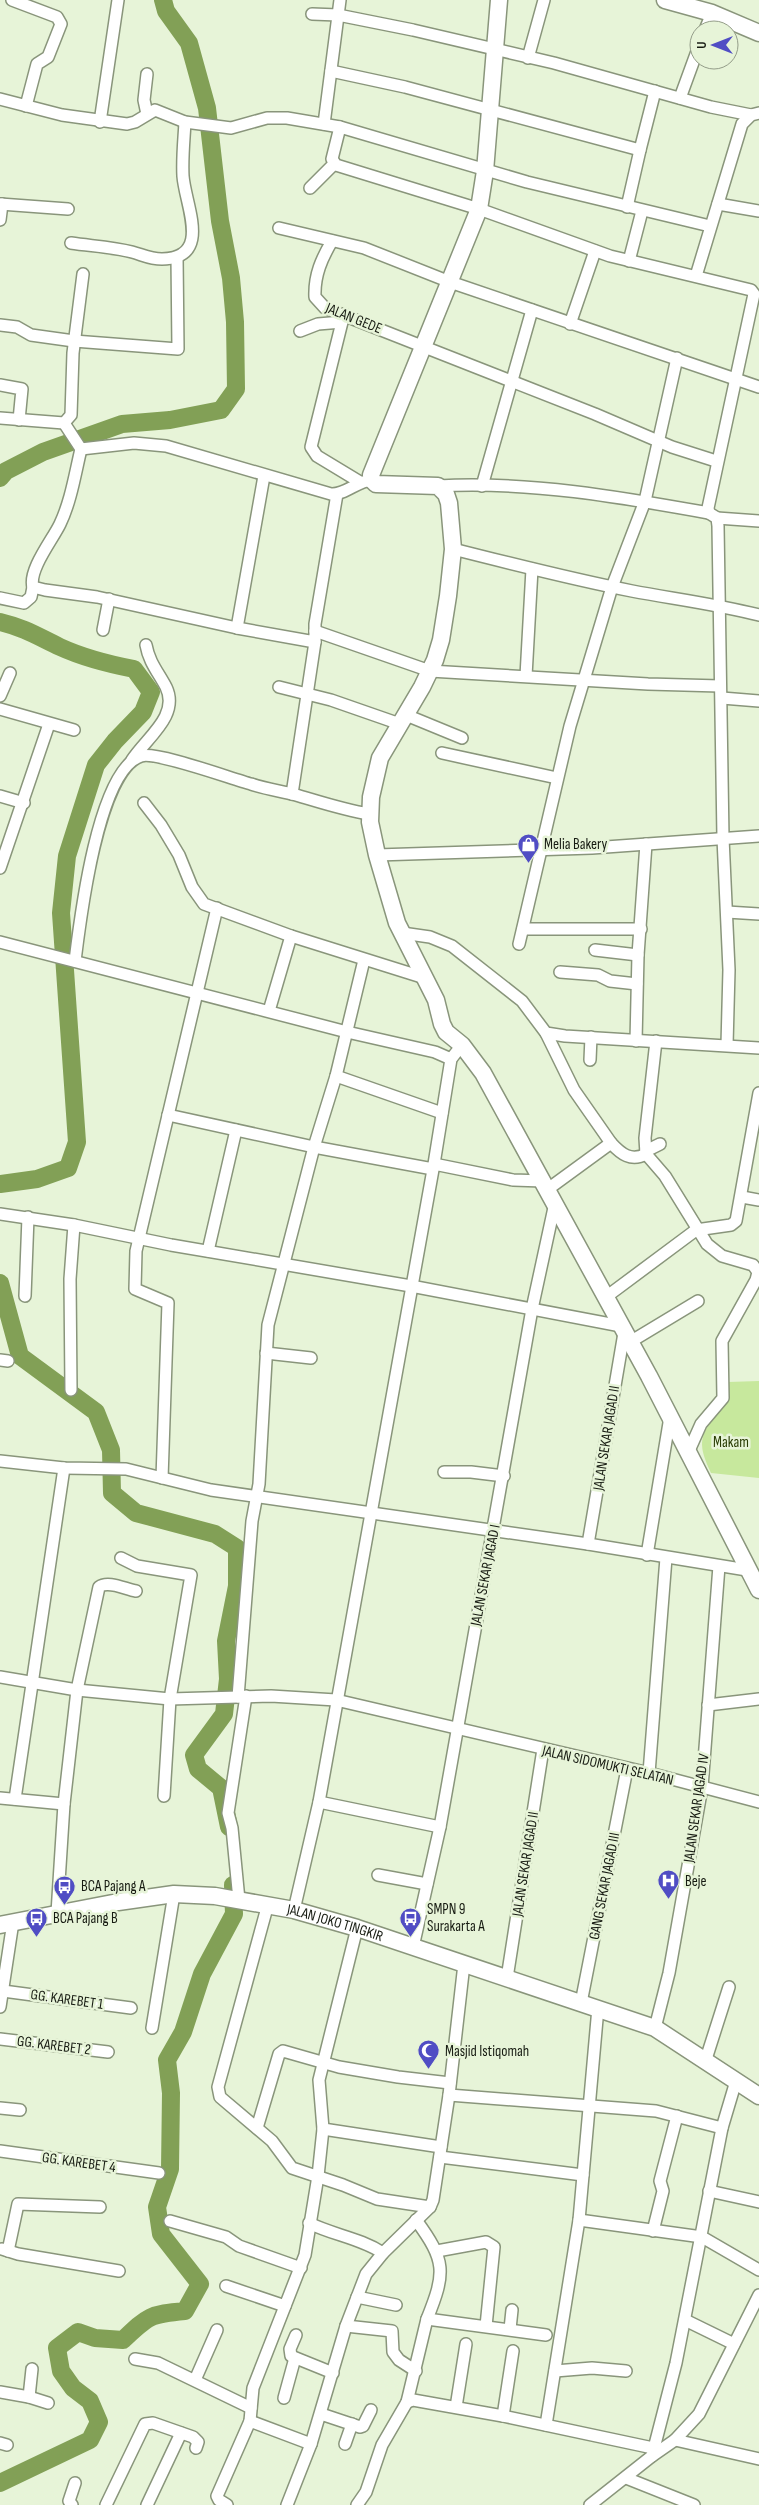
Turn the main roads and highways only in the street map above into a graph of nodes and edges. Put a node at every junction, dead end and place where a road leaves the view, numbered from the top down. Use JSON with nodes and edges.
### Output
{"nodes":[{"id":1,"x":499,"y":0,"type":"edge"},
{"id":2,"x":666,"y":0,"type":"edge"},
{"id":3,"x":759,"y":33,"type":"edge"},
{"id":4,"x":759,"y":1590,"type":"edge"},
{"id":5,"x":6,"y":1924,"type":"edge"},
{"id":6,"x":759,"y":2096,"type":"edge"}],
"edges":[{"from":1,"to":4,"type":"main road"},
{"from":2,"to":3,"type":"main road"},
{"from":5,"to":6,"type":"main road","name":"JALAN JOKO TINGKIR"}]}
